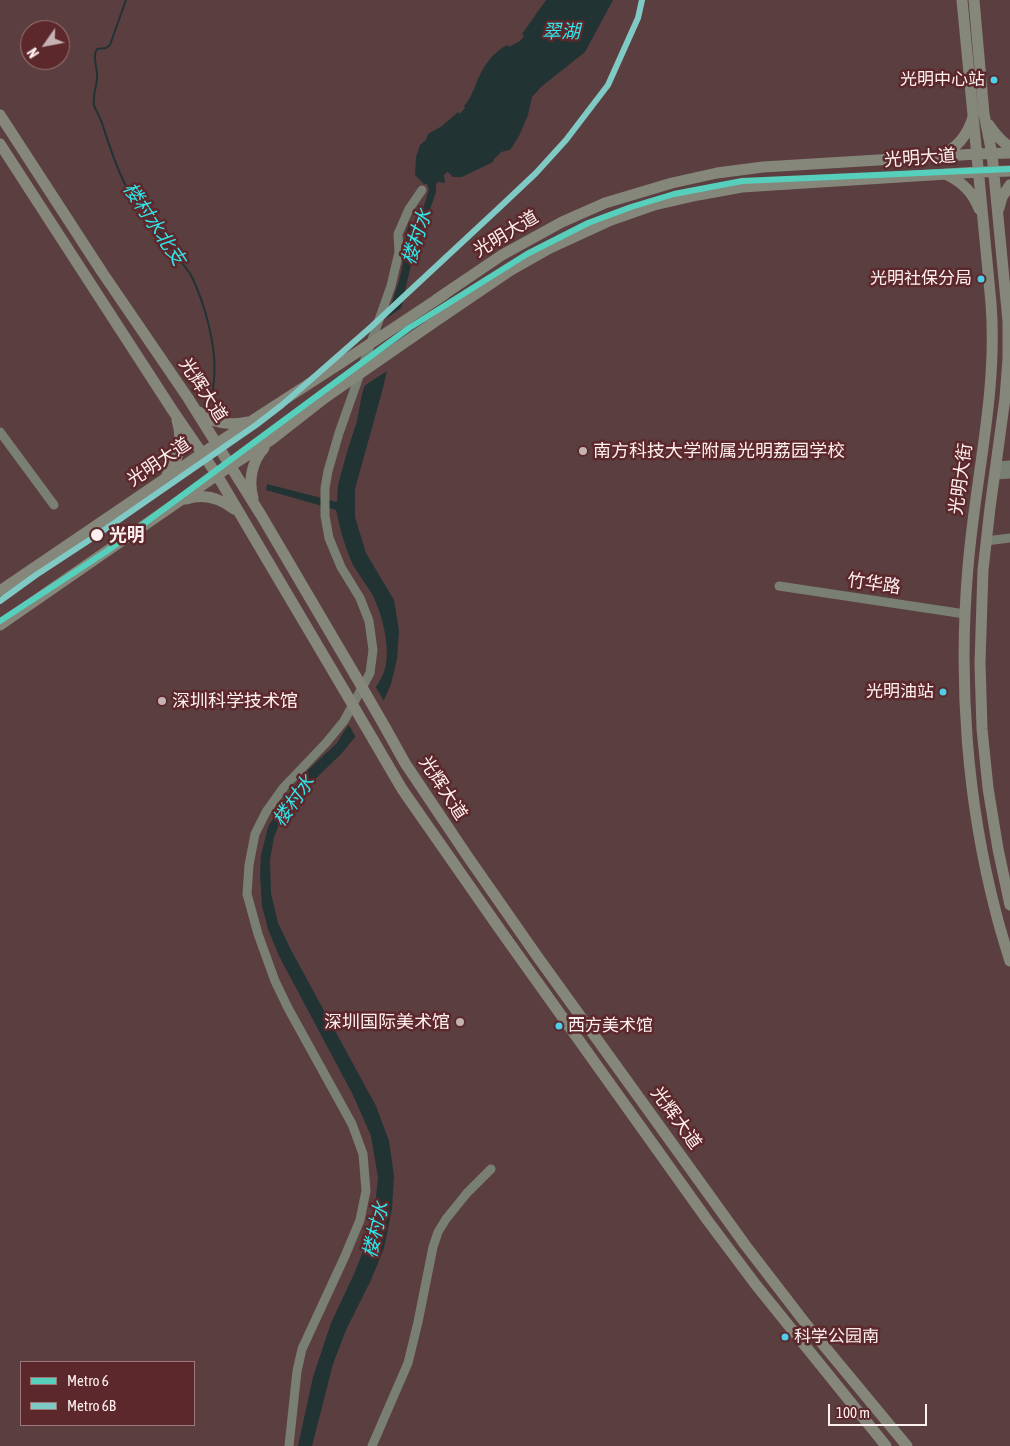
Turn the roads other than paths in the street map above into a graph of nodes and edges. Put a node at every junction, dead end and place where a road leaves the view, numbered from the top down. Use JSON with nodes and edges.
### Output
{"nodes":[{"id":1,"x":962,"y":0,"type":"edge"},
{"id":2,"x":974,"y":0,"type":"edge"},
{"id":3,"x":979,"y":114,"type":"junction"},
{"id":4,"x":0,"y":115,"type":"edge"},
{"id":5,"x":0,"y":144,"type":"edge"},
{"id":6,"x":1010,"y":147,"type":"edge"},
{"id":7,"x":1010,"y":153,"type":"edge"},
{"id":8,"x":977,"y":154,"type":"junction"},
{"id":9,"x":992,"y":154,"type":"junction"},
{"id":10,"x":939,"y":156,"type":"junction"},
{"id":11,"x":994,"y":171,"type":"junction"},
{"id":12,"x":1010,"y":171,"type":"edge"},
{"id":13,"x":978,"y":172,"type":"junction"},
{"id":14,"x":945,"y":174,"type":"junction"},
{"id":15,"x":1010,"y":185,"type":"edge"},
{"id":16,"x":422,"y":190,"type":"dead end"},
{"id":17,"x":998,"y":214,"type":"junction"},
{"id":18,"x":983,"y":220,"type":"junction"},
{"id":19,"x":445,"y":294,"type":"dead end"},
{"id":20,"x":404,"y":321,"type":"dead end"},
{"id":21,"x":1009,"y":330,"type":"edge"},
{"id":22,"x":188,"y":398,"type":"junction"},
{"id":23,"x":173,"y":411,"type":"junction"},
{"id":24,"x":258,"y":417,"type":"junction"},
{"id":25,"x":0,"y":432,"type":"edge"},
{"id":26,"x":271,"y":440,"type":"junction"},
{"id":27,"x":216,"y":444,"type":"junction"},
{"id":28,"x":203,"y":453,"type":"junction"},
{"id":29,"x":1010,"y":465,"type":"edge"},
{"id":30,"x":231,"y":467,"type":"junction"},
{"id":31,"x":995,"y":471,"type":"junction"},
{"id":32,"x":1010,"y":474,"type":"edge"},
{"id":33,"x":218,"y":476,"type":"junction"},
{"id":34,"x":160,"y":483,"type":"junction"},
{"id":35,"x":180,"y":501,"type":"junction"},
{"id":36,"x":54,"y":505,"type":"dead end"},
{"id":37,"x":261,"y":515,"type":"junction"},
{"id":38,"x":241,"y":516,"type":"junction"},
{"id":39,"x":1010,"y":538,"type":"edge"},
{"id":40,"x":986,"y":541,"type":"junction"},
{"id":41,"x":779,"y":586,"type":"dead end"},
{"id":42,"x":0,"y":591,"type":"edge"},
{"id":43,"x":965,"y":614,"type":"junction"},
{"id":44,"x":0,"y":625,"type":"edge"},
{"id":45,"x":1010,"y":905,"type":"edge"},
{"id":46,"x":1010,"y":961,"type":"edge"},
{"id":47,"x":491,"y":1169,"type":"dead end"},
{"id":48,"x":290,"y":1446,"type":"edge"},
{"id":49,"x":372,"y":1446,"type":"edge"},
{"id":50,"x":886,"y":1446,"type":"edge"},
{"id":51,"x":907,"y":1446,"type":"edge"}],
"edges":[{"from":1,"to":3,"type":"main road","name":"光明大街"},
{"from":2,"to":3,"type":"main road","name":"光明大街"},
{"from":3,"to":6,"type":"main road"},
{"from":3,"to":8,"type":"main road","name":"光明大街"},
{"from":3,"to":9,"type":"main road","name":"光明大街"},
{"from":3,"to":10,"type":"main road"},
{"from":4,"to":22,"type":"main road","name":"光辉大道"},
{"from":5,"to":23,"type":"main road","name":"光辉大道"},
{"from":7,"to":9,"type":"main road","name":"光明大道"},
{"from":8,"to":9,"type":"main road","name":"光明大道"},
{"from":8,"to":10,"type":"main road","name":"光明大道"},
{"from":8,"to":13,"type":"main road","name":"光明大街"},
{"from":9,"to":11,"type":"main road","name":"光明大街"},
{"from":10,"to":20,"type":"main road","name":"光明大道"},
{"from":11,"to":12,"type":"main road","name":"光明大道"},
{"from":11,"to":13,"type":"main road","name":"光明大道"},
{"from":11,"to":17,"type":"main road","name":"光明大街"},
{"from":13,"to":14,"type":"main road","name":"光明大道"},
{"from":13,"to":18,"type":"main road","name":"光明大街"},
{"from":14,"to":18,"type":"main road"},
{"from":14,"to":26,"type":"main road","name":"光明大道","bridge":true},
{"from":15,"to":17,"type":"main road"},
{"from":16,"to":48,"type":"street"},
{"from":17,"to":21,"type":"main road","name":"光明大街"},
{"from":18,"to":43,"type":"main road","name":"光明大街"},
{"from":19,"to":24,"type":"main road","name":"光明大道","bridge":true},
{"from":21,"to":31,"type":"main road","name":"光明大街"},
{"from":22,"to":24,"type":"main road"},
{"from":22,"to":27,"type":"main road","name":"光辉大道"},
{"from":23,"to":28,"type":"main road","name":"光辉大道"},
{"from":23,"to":34,"type":"main road"},
{"from":24,"to":27,"type":"main road","name":"光明大道"},
{"from":25,"to":36,"type":"street"},
{"from":26,"to":30,"type":"main road","name":"光明大道"},
{"from":26,"to":37,"type":"main road"},
{"from":27,"to":28,"type":"main road","name":"光明大道"},
{"from":27,"to":30,"type":"main road","name":"光辉大道"},
{"from":28,"to":33,"type":"main road","name":"光辉大道"},
{"from":28,"to":34,"type":"main road","name":"光明大道"},
{"from":29,"to":31,"type":"street"},
{"from":30,"to":33,"type":"main road","name":"光明大道"},
{"from":30,"to":37,"type":"main road","name":"光辉大道"},
{"from":31,"to":32,"type":"street"},
{"from":31,"to":40,"type":"main road","name":"光明大街"},
{"from":33,"to":35,"type":"main road","name":"光明大道"},
{"from":33,"to":38,"type":"main road","name":"光辉大道"},
{"from":34,"to":42,"type":"main road","name":"光明大道"},
{"from":35,"to":38,"type":"main road"},
{"from":35,"to":44,"type":"main road","name":"光明大道"},
{"from":37,"to":51,"type":"main road","name":"光辉大道","bridge":true},
{"from":38,"to":50,"type":"main road","name":"光辉大道","bridge":true},
{"from":39,"to":40,"type":"street"},
{"from":40,"to":45,"type":"main road","name":"光明大街"},
{"from":41,"to":43,"type":"street","name":"竹华路"},
{"from":43,"to":46,"type":"main road","name":"光明大街"},
{"from":47,"to":49,"type":"street"}]}
